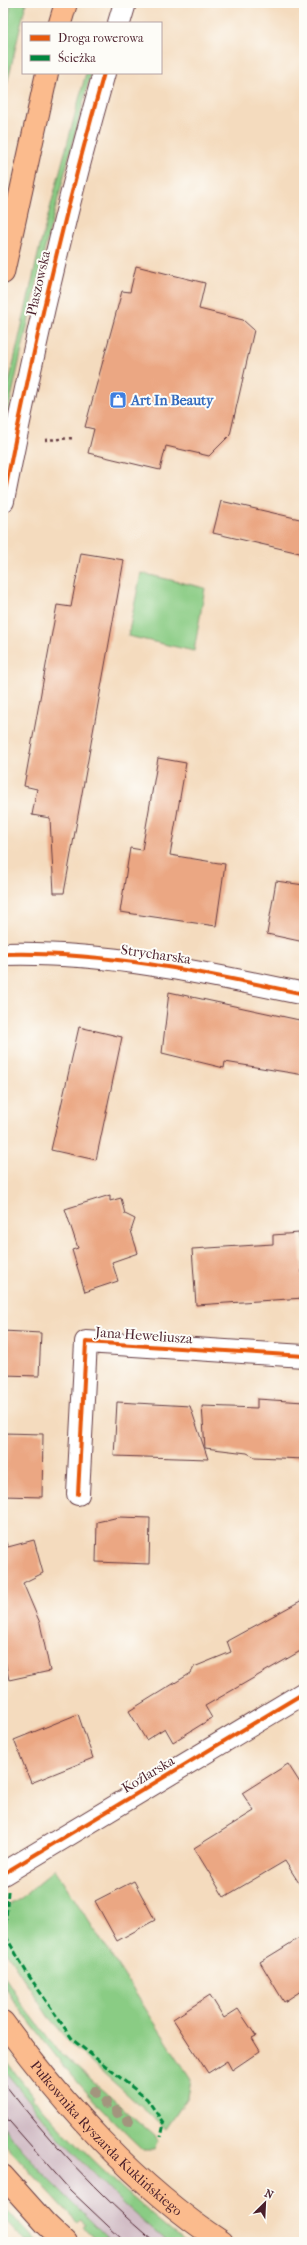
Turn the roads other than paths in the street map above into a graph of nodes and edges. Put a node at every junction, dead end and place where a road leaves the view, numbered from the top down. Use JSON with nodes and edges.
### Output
{"nodes":[{"id":1,"x":66,"y":3,"type":"edge"},
{"id":2,"x":125,"y":3,"type":"edge"},
{"id":3,"x":60,"y":22,"type":"edge"},
{"id":4,"x":119,"y":22,"type":"edge"},
{"id":5,"x":47,"y":74,"type":"edge"},
{"id":6,"x":104,"y":74,"type":"edge"},
{"id":7,"x":3,"y":273,"type":"edge"},
{"id":8,"x":3,"y":501,"type":"edge"},
{"id":9,"x":3,"y":954,"type":"edge"},
{"id":10,"x":304,"y":994,"type":"edge"},
{"id":11,"x":304,"y":1356,"type":"edge"},
{"id":12,"x":78,"y":1494,"type":"dead end"},
{"id":13,"x":304,"y":1693,"type":"edge"},
{"id":14,"x":3,"y":1874,"type":"edge"},
{"id":15,"x":3,"y":2022,"type":"edge"},
{"id":16,"x":3,"y":2176,"type":"edge"},
{"id":17,"x":65,"y":2242,"type":"edge"},
{"id":18,"x":222,"y":2242,"type":"edge"}],
"edges":[{"from":1,"to":3,"type":"main road"},
{"from":2,"to":4,"type":"street"},
{"from":5,"to":7,"type":"main road"},
{"from":6,"to":8,"type":"street","name":"Płaszowska"},
{"from":9,"to":10,"type":"street","name":"Strycharska"},
{"from":11,"to":12,"type":"street","name":"Jana Heweliusza"},
{"from":13,"to":14,"type":"street","name":"Koźlarska"},
{"from":15,"to":18,"type":"main road","name":"Pułkownika Ryszarda Kuklińskiego"},
{"from":16,"to":17,"type":"main road"}]}
